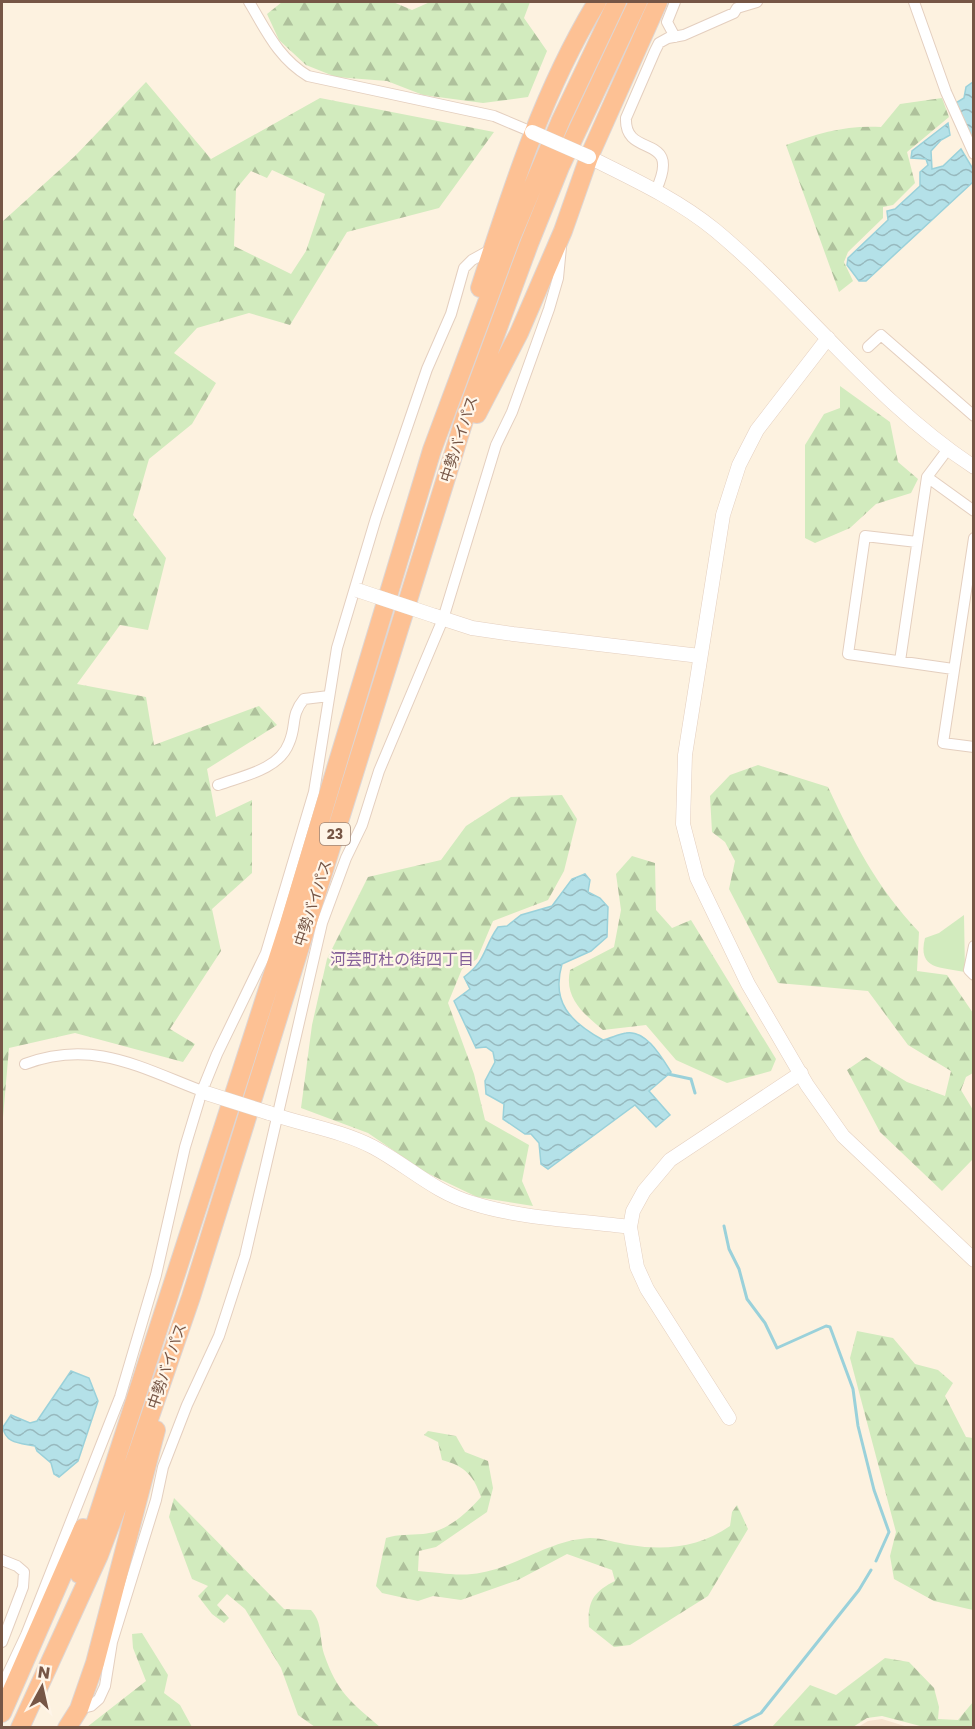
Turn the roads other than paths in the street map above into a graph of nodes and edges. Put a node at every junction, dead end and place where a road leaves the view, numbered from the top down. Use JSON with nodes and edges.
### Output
{"nodes":[{"id":1,"x":249,"y":2,"type":"edge"},
{"id":2,"x":597,"y":2,"type":"edge"},
{"id":3,"x":617,"y":2,"type":"edge"},
{"id":4,"x":638,"y":2,"type":"edge"},
{"id":5,"x":658,"y":2,"type":"edge"},
{"id":6,"x":675,"y":2,"type":"edge"},
{"id":7,"x":757,"y":2,"type":"edge"},
{"id":8,"x":914,"y":2,"type":"edge"},
{"id":9,"x":675,"y":37,"type":"junction"},
{"id":10,"x":532,"y":132,"type":"junction"},
{"id":11,"x":974,"y":154,"type":"edge"},
{"id":12,"x":589,"y":157,"type":"junction"},
{"id":13,"x":656,"y":190,"type":"junction"},
{"id":14,"x":563,"y":231,"type":"junction"},
{"id":15,"x":492,"y":249,"type":"junction"},
{"id":16,"x":828,"y":338,"type":"junction"},
{"id":17,"x":868,"y":347,"type":"dead end"},
{"id":18,"x":974,"y":416,"type":"edge"},
{"id":19,"x":948,"y":449,"type":"junction"},
{"id":20,"x":432,"y":450,"type":"junction"},
{"id":21,"x":971,"y":461,"type":"edge"},
{"id":22,"x":451,"y":464,"type":"junction"},
{"id":23,"x":927,"y":477,"type":"junction"},
{"id":24,"x":974,"y":511,"type":"edge"},
{"id":25,"x":974,"y":538,"type":"edge"},
{"id":26,"x":917,"y":542,"type":"junction"},
{"id":27,"x":355,"y":590,"type":"junction"},
{"id":28,"x":439,"y":618,"type":"junction"},
{"id":29,"x":700,"y":656,"type":"junction"},
{"id":30,"x":900,"y":661,"type":"junction"},
{"id":31,"x":953,"y":669,"type":"junction"},
{"id":32,"x":329,"y":696,"type":"junction"},
{"id":33,"x":974,"y":747,"type":"edge"},
{"id":34,"x":218,"y":785,"type":"dead end"},
{"id":35,"x":974,"y":946,"type":"edge"},
{"id":36,"x":974,"y":975,"type":"edge"},
{"id":37,"x":25,"y":1064,"type":"dead end"},
{"id":38,"x":801,"y":1073,"type":"junction"},
{"id":39,"x":204,"y":1092,"type":"junction"},
{"id":40,"x":274,"y":1115,"type":"junction"},
{"id":41,"x":630,"y":1227,"type":"junction"},
{"id":42,"x":974,"y":1260,"type":"edge"},
{"id":43,"x":191,"y":1297,"type":"junction"},
{"id":44,"x":136,"y":1398,"type":"junction"},
{"id":45,"x":729,"y":1419,"type":"dead end"},
{"id":46,"x":2,"y":1560,"type":"edge"},
{"id":47,"x":2,"y":1642,"type":"edge"},
{"id":48,"x":45,"y":1672,"type":"junction"},
{"id":49,"x":2,"y":1686,"type":"edge"},
{"id":50,"x":79,"y":1709,"type":"junction"},
{"id":51,"x":2,"y":1713,"type":"edge"},
{"id":52,"x":20,"y":1728,"type":"edge"},
{"id":53,"x":67,"y":1728,"type":"edge"}],
"edges":[{"from":1,"to":10,"type":"street"},
{"from":2,"to":10,"type":"highway"},
{"from":3,"to":20,"type":"highway","name":"中勢バイパス","number":"23"},
{"from":4,"to":22,"type":"highway","name":"中勢バイパス","number":"23"},
{"from":5,"to":12,"type":"highway"},
{"from":6,"to":9,"type":"street"},
{"from":7,"to":9,"type":"street"},
{"from":8,"to":11,"type":"street"},
{"from":9,"to":13,"type":"street"},
{"from":10,"to":12,"type":"street","bridge":true},
{"from":10,"to":15,"type":"highway"},
{"from":12,"to":13,"type":"street"},
{"from":12,"to":14,"type":"highway"},
{"from":13,"to":16,"type":"street"},
{"from":14,"to":22,"type":"highway"},
{"from":14,"to":28,"type":"street"},
{"from":15,"to":20,"type":"highway"},
{"from":15,"to":27,"type":"street"},
{"from":16,"to":19,"type":"street"},
{"from":16,"to":29,"type":"street"},
{"from":17,"to":18,"type":"street"},
{"from":19,"to":21,"type":"street"},
{"from":19,"to":23,"type":"street"},
{"from":20,"to":44,"type":"highway","name":"中勢バイパス","number":"23"},
{"from":22,"to":43,"type":"highway","name":"中勢バイパス","number":"23"},
{"from":23,"to":24,"type":"street"},
{"from":23,"to":26,"type":"street"},
{"from":25,"to":31,"type":"street"},
{"from":26,"to":30,"type":"street"},
{"from":26,"to":30,"type":"street"},
{"from":27,"to":28,"type":"street","bridge":true},
{"from":27,"to":32,"type":"street"},
{"from":28,"to":29,"type":"street"},
{"from":28,"to":40,"type":"street"},
{"from":29,"to":38,"type":"street"},
{"from":30,"to":31,"type":"street"},
{"from":31,"to":33,"type":"street"},
{"from":32,"to":34,"type":"street"},
{"from":32,"to":39,"type":"street"},
{"from":35,"to":36,"type":"street"},
{"from":37,"to":39,"type":"street"},
{"from":38,"to":41,"type":"street"},
{"from":38,"to":42,"type":"street"},
{"from":39,"to":40,"type":"street","bridge":true},
{"from":39,"to":49,"type":"street"},
{"from":40,"to":41,"type":"street"},
{"from":40,"to":50,"type":"street"},
{"from":41,"to":45,"type":"street"},
{"from":43,"to":48,"type":"highway","name":"中勢バイパス","number":"23"},
{"from":43,"to":50,"type":"highway"},
{"from":44,"to":48,"type":"highway","name":"中勢バイパス","number":"23"},
{"from":44,"to":51,"type":"highway"},
{"from":46,"to":47,"type":"street"},
{"from":48,"to":52,"type":"highway","name":"中勢バイパス","number":"23"},
{"from":50,"to":53,"type":"highway"}]}
